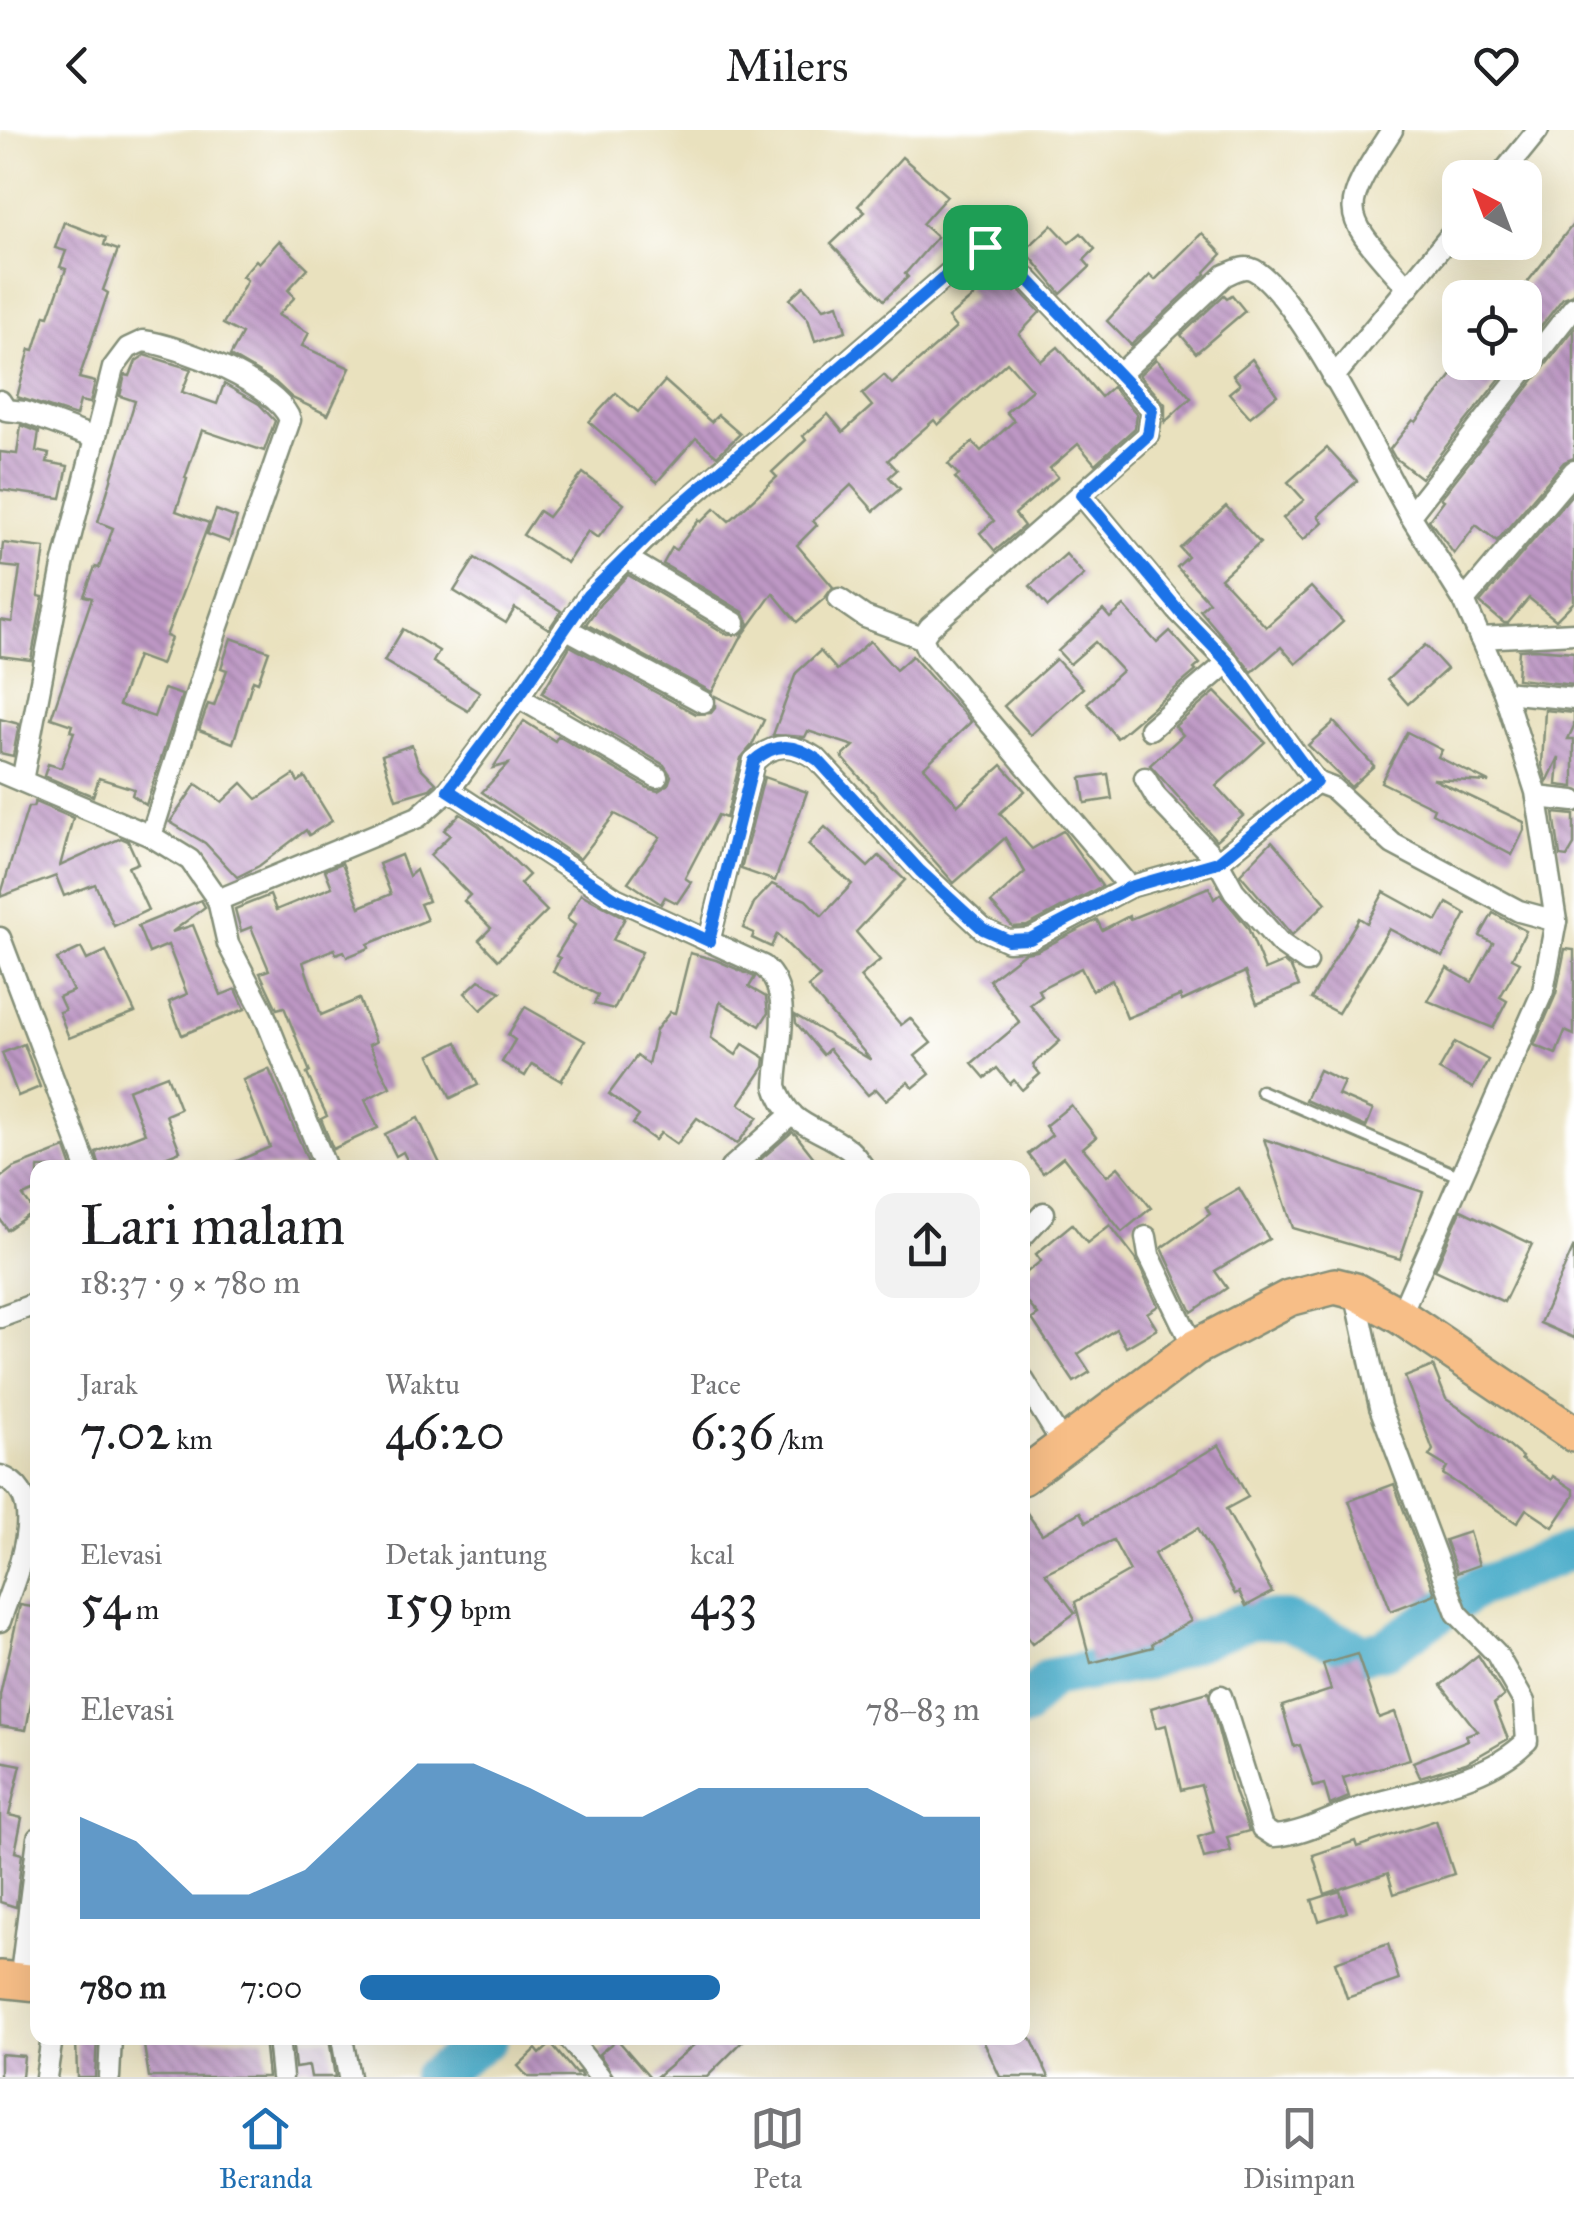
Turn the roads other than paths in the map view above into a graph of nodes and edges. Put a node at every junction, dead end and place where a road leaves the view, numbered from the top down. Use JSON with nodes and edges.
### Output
{"nodes":[{"id":1,"x":1392,"y":130,"type":"edge"},
{"id":2,"x":1538,"y":130,"type":"edge"},
{"id":3,"x":1514,"y":160,"type":"edge"},
{"id":4,"x":1442,"y":246,"type":"edge"},
{"id":5,"x":1408,"y":288,"type":"junction"},
{"id":6,"x":1574,"y":307,"type":"edge"},
{"id":7,"x":1119,"y":375,"type":"junction"},
{"id":8,"x":1333,"y":378,"type":"junction"},
{"id":9,"x":2,"y":408,"type":"edge"},
{"id":10,"x":94,"y":438,"type":"junction"},
{"id":11,"x":1574,"y":472,"type":"edge"},
{"id":12,"x":1082,"y":495,"type":"junction"},
{"id":13,"x":1410,"y":515,"type":"junction"},
{"id":14,"x":626,"y":558,"type":"junction"},
{"id":15,"x":839,"y":599,"type":"dead end"},
{"id":16,"x":1464,"y":601,"type":"junction"},
{"id":17,"x":734,"y":623,"type":"dead end"},
{"id":18,"x":565,"y":628,"type":"junction"},
{"id":19,"x":1574,"y":633,"type":"edge"},
{"id":20,"x":922,"y":638,"type":"junction"},
{"id":21,"x":1480,"y":638,"type":"junction"},
{"id":22,"x":1228,"y":662,"type":"junction"},
{"id":23,"x":1504,"y":692,"type":"junction"},
{"id":24,"x":518,"y":697,"type":"junction"},
{"id":25,"x":1574,"y":700,"type":"edge"},
{"id":26,"x":703,"y":702,"type":"dead end"},
{"id":27,"x":1150,"y":729,"type":"dead end"},
{"id":28,"x":0,"y":772,"type":"edge"},
{"id":29,"x":657,"y":777,"type":"dead end"},
{"id":30,"x":1145,"y":778,"type":"dead end"},
{"id":31,"x":22,"y":781,"type":"junction"},
{"id":32,"x":1316,"y":782,"type":"junction"},
{"id":33,"x":448,"y":790,"type":"junction"},
{"id":34,"x":1536,"y":797,"type":"junction"},
{"id":35,"x":1574,"y":801,"type":"edge"},
{"id":36,"x":151,"y":836,"type":"junction"},
{"id":37,"x":1218,"y":862,"type":"junction"},
{"id":38,"x":1130,"y":887,"type":"junction"},
{"id":39,"x":1552,"y":895,"type":"junction"},
{"id":40,"x":1574,"y":897,"type":"edge"},
{"id":41,"x":218,"y":900,"type":"junction"},
{"id":42,"x":1556,"y":922,"type":"junction"},
{"id":43,"x":0,"y":938,"type":"edge"},
{"id":44,"x":709,"y":941,"type":"junction"},
{"id":45,"x":1307,"y":962,"type":"dead end"},
{"id":46,"x":1261,"y":1091,"type":"dead end"},
{"id":47,"x":792,"y":1114,"type":"junction"},
{"id":48,"x":84,"y":1160,"type":"edge"},
{"id":49,"x":323,"y":1160,"type":"edge"},
{"id":50,"x":740,"y":1160,"type":"edge"},
{"id":51,"x":857,"y":1160,"type":"edge"},
{"id":52,"x":1461,"y":1177,"type":"junction"},
{"id":53,"x":1044,"y":1212,"type":"dead end"},
{"id":54,"x":1030,"y":1228,"type":"edge"},
{"id":55,"x":1146,"y":1236,"type":"dead end"},
{"id":56,"x":1355,"y":1291,"type":"junction"},
{"id":57,"x":30,"y":1307,"type":"edge"},
{"id":58,"x":1400,"y":1316,"type":"junction"},
{"id":59,"x":0,"y":1318,"type":"edge"},
{"id":60,"x":1194,"y":1348,"type":"junction"},
{"id":61,"x":1030,"y":1391,"type":"edge"},
{"id":62,"x":1574,"y":1434,"type":"edge"},
{"id":63,"x":1064,"y":1446,"type":"junction"},
{"id":64,"x":1030,"y":1471,"type":"edge"},
{"id":65,"x":0,"y":1476,"type":"edge"},
{"id":66,"x":0,"y":1621,"type":"edge"},
{"id":67,"x":1222,"y":1696,"type":"dead end"},
{"id":68,"x":30,"y":1898,"type":"edge"},
{"id":69,"x":19,"y":1981,"type":"edge"},
{"id":70,"x":51,"y":2045,"type":"edge"},
{"id":71,"x":110,"y":2045,"type":"edge"},
{"id":72,"x":279,"y":2045,"type":"edge"},
{"id":73,"x":343,"y":2045,"type":"edge"},
{"id":74,"x":575,"y":2045,"type":"edge"},
{"id":75,"x":46,"y":2077,"type":"edge"},
{"id":76,"x":108,"y":2077,"type":"edge"},
{"id":77,"x":282,"y":2077,"type":"edge"},
{"id":78,"x":349,"y":2077,"type":"edge"},
{"id":79,"x":600,"y":2077,"type":"edge"}],
"edges":[{"from":1,"to":5,"type":"street"},
{"from":2,"to":3,"type":"street"},
{"from":4,"to":5,"type":"street"},
{"from":5,"to":8,"type":"street"},
{"from":6,"to":13,"type":"street"},
{"from":7,"to":8,"type":"street"},
{"from":7,"to":12,"type":"street"},
{"from":7,"to":14,"type":"street"},
{"from":8,"to":13,"type":"street"},
{"from":9,"to":10,"type":"street"},
{"from":10,"to":31,"type":"street"},
{"from":10,"to":36,"type":"street"},
{"from":11,"to":16,"type":"street"},
{"from":12,"to":20,"type":"street"},
{"from":12,"to":22,"type":"street"},
{"from":13,"to":16,"type":"street"},
{"from":14,"to":17,"type":"street"},
{"from":14,"to":18,"type":"street"},
{"from":15,"to":20,"type":"street"},
{"from":16,"to":21,"type":"street"},
{"from":18,"to":24,"type":"street"},
{"from":18,"to":26,"type":"street"},
{"from":19,"to":21,"type":"street"},
{"from":20,"to":38,"type":"street"},
{"from":21,"to":23,"type":"street"},
{"from":22,"to":27,"type":"street"},
{"from":22,"to":32,"type":"street"},
{"from":23,"to":25,"type":"street"},
{"from":23,"to":34,"type":"street"},
{"from":24,"to":29,"type":"street"},
{"from":24,"to":33,"type":"street"},
{"from":28,"to":31,"type":"street"},
{"from":30,"to":37,"type":"street"},
{"from":31,"to":36,"type":"street"},
{"from":32,"to":37,"type":"street"},
{"from":32,"to":42,"type":"street"},
{"from":33,"to":41,"type":"street"},
{"from":33,"to":44,"type":"street"},
{"from":34,"to":35,"type":"street"},
{"from":34,"to":39,"type":"street"},
{"from":36,"to":41,"type":"street"},
{"from":37,"to":38,"type":"street"},
{"from":37,"to":45,"type":"street"},
{"from":38,"to":44,"type":"street"},
{"from":39,"to":40,"type":"street"},
{"from":39,"to":42,"type":"street"},
{"from":41,"to":49,"type":"street"},
{"from":42,"to":52,"type":"street"},
{"from":43,"to":48,"type":"street"},
{"from":44,"to":47,"type":"street"},
{"from":46,"to":52,"type":"lane"},
{"from":47,"to":50,"type":"street"},
{"from":47,"to":51,"type":"street"},
{"from":52,"to":58,"type":"street"},
{"from":53,"to":54,"type":"street"},
{"from":55,"to":60,"type":"street"},
{"from":56,"to":58,"type":"highway"},
{"from":56,"to":60,"type":"highway"},
{"from":56,"to":67,"type":"street"},
{"from":57,"to":59,"type":"street"},
{"from":58,"to":62,"type":"highway"},
{"from":60,"to":63,"type":"highway"},
{"from":61,"to":63,"type":"street"},
{"from":63,"to":64,"type":"highway"},
{"from":65,"to":66,"type":"street"},
{"from":68,"to":69,"type":"street"},
{"from":70,"to":75,"type":"street"},
{"from":71,"to":76,"type":"street"},
{"from":72,"to":77,"type":"street"},
{"from":73,"to":78,"type":"street"},
{"from":74,"to":79,"type":"street"}]}
